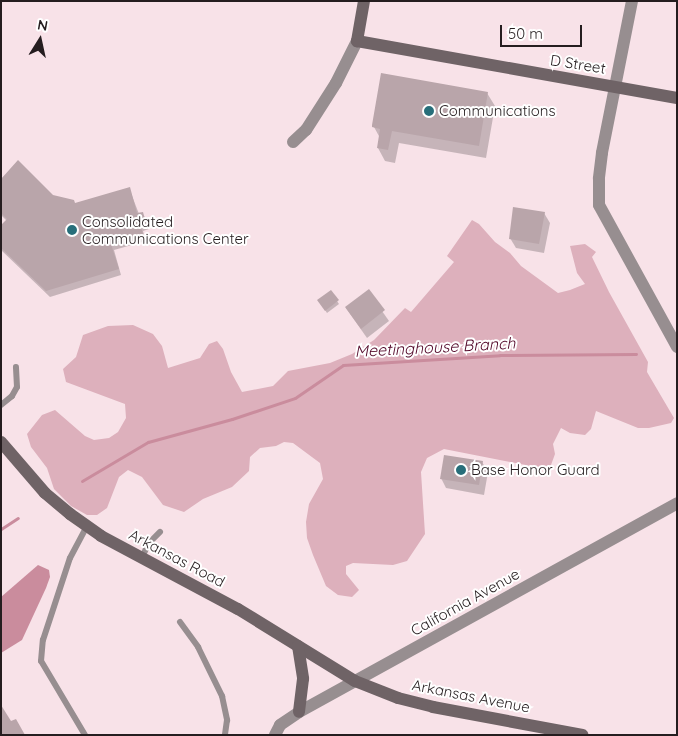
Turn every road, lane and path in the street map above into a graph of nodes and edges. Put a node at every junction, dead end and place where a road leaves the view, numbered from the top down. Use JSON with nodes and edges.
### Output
{"nodes":[{"id":1,"x":364,"y":1,"type":"edge"},
{"id":2,"x":632,"y":1,"type":"edge"},
{"id":3,"x":357,"y":41,"type":"junction"},
{"id":4,"x":615,"y":86,"type":"junction"},
{"id":5,"x":677,"y":98,"type":"edge"},
{"id":6,"x":293,"y":142,"type":"dead end"},
{"id":7,"x":677,"y":347,"type":"edge"},
{"id":8,"x":16,"y":367,"type":"dead end"},
{"id":9,"x":1,"y":404,"type":"edge"},
{"id":10,"x":1,"y":442,"type":"edge"},
{"id":11,"x":677,"y":503,"type":"edge"},
{"id":12,"x":87,"y":526,"type":"junction"},
{"id":13,"x":160,"y":532,"type":"dead end"},
{"id":14,"x":142,"y":558,"type":"junction"},
{"id":15,"x":180,"y":622,"type":"dead end"},
{"id":16,"x":298,"y":646,"type":"junction"},
{"id":17,"x":355,"y":681,"type":"junction"},
{"id":18,"x":299,"y":712,"type":"junction"},
{"id":19,"x":85,"y":735,"type":"edge"},
{"id":20,"x":225,"y":735,"type":"edge"},
{"id":21,"x":275,"y":735,"type":"edge"},
{"id":22,"x":582,"y":735,"type":"edge"}],
"edges":[{"from":1,"to":3,"type":"street"},
{"from":2,"to":4,"type":"street"},
{"from":3,"to":4,"type":"street","name":"D Street"},
{"from":3,"to":6,"type":"street"},
{"from":4,"to":5,"type":"street","name":"D Street"},
{"from":4,"to":7,"type":"street"},
{"from":8,"to":9,"type":"lane"},
{"from":10,"to":12,"type":"street","name":"Arkansas Road"},
{"from":11,"to":17,"type":"street","name":"California Avenue"},
{"from":12,"to":14,"type":"street","name":"Arkansas Road"},
{"from":12,"to":19,"type":"lane"},
{"from":13,"to":14,"type":"lane"},
{"from":14,"to":16,"type":"street","name":"Arkansas Road"},
{"from":15,"to":20,"type":"lane"},
{"from":16,"to":17,"type":"street","name":"Arkansas Road"},
{"from":16,"to":18,"type":"street"},
{"from":17,"to":18,"type":"street","name":"California Avenue"},
{"from":17,"to":22,"type":"street","name":"Arkansas Avenue"},
{"from":18,"to":21,"type":"street","name":"California Avenue"}]}
